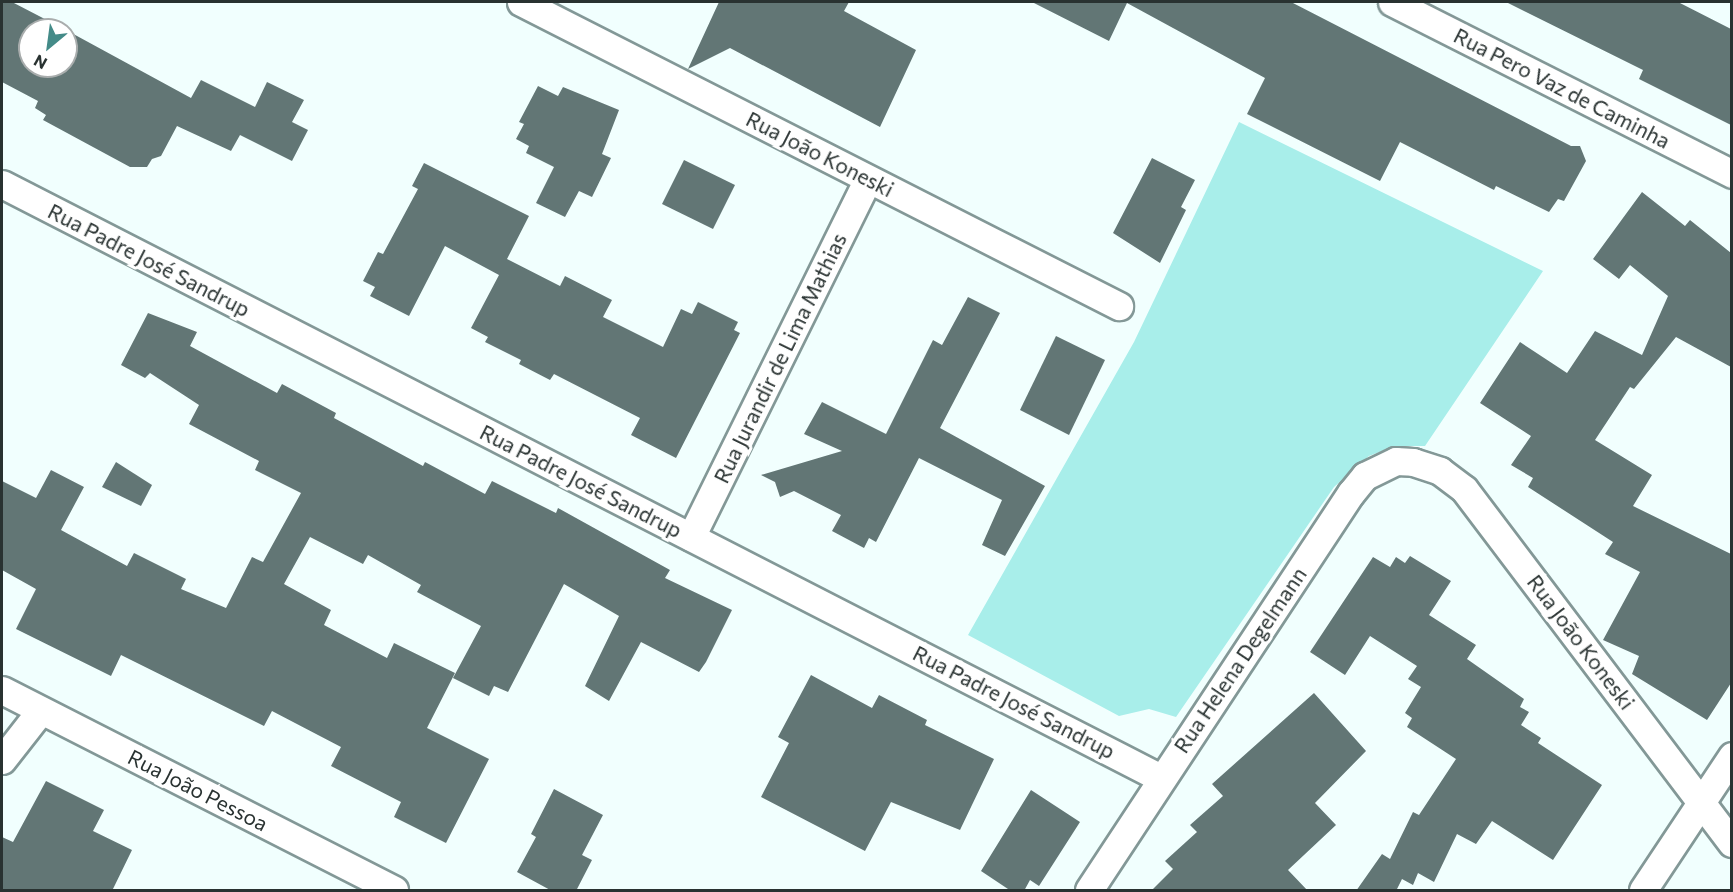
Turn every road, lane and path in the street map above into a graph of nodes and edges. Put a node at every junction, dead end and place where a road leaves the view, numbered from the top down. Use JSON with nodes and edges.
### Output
{"nodes":[{"id":1,"x":521,"y":2,"type":"edge"},
{"id":2,"x":1392,"y":2,"type":"edge"},
{"id":3,"x":1731,"y":174,"type":"edge"},
{"id":4,"x":868,"y":179,"type":"junction"},
{"id":5,"x":2,"y":184,"type":"edge"},
{"id":6,"x":1119,"y":306,"type":"dead end"},
{"id":7,"x":1413,"y":462,"type":"joint"},
{"id":8,"x":691,"y":537,"type":"junction"},
{"id":9,"x":2,"y":690,"type":"edge"},
{"id":10,"x":41,"y":710,"type":"junction"},
{"id":11,"x":1731,"y":756,"type":"edge"},
{"id":12,"x":2,"y":760,"type":"edge"},
{"id":13,"x":1161,"y":778,"type":"junction"},
{"id":14,"x":1701,"y":804,"type":"junction"},
{"id":15,"x":1731,"y":843,"type":"edge"},
{"id":16,"x":394,"y":891,"type":"edge"},
{"id":17,"x":1089,"y":891,"type":"edge"},
{"id":18,"x":1643,"y":891,"type":"edge"}],
"edges":[{"from":1,"to":4,"type":"street","name":"Rua João Koneski"},
{"from":2,"to":3,"type":"street","name":"Rua Pero Vaz de Caminha"},
{"from":4,"to":6,"type":"street","name":"Rua João Koneski"},
{"from":4,"to":8,"type":"street","name":"Rua Jurandir de Lima Mathias"},
{"from":5,"to":8,"type":"street","name":"Rua Padre José Sandrup"},
{"from":7,"to":13,"type":"street","name":"Rua Helena Degelmann"},
{"from":7,"to":14,"type":"street","name":"Rua João Koneski"},
{"from":8,"to":13,"type":"street","name":"Rua Padre José Sandrup"},
{"from":9,"to":10,"type":"street","name":"Rua João Pessoa"},
{"from":10,"to":12,"type":"street"},
{"from":10,"to":16,"type":"street","name":"Rua João Pessoa"},
{"from":11,"to":14,"type":"street"},
{"from":13,"to":17,"type":"street","name":"Rua Helena Degelmann"},
{"from":14,"to":15,"type":"street","name":"Rua João Koneski"},
{"from":14,"to":18,"type":"street"}]}
